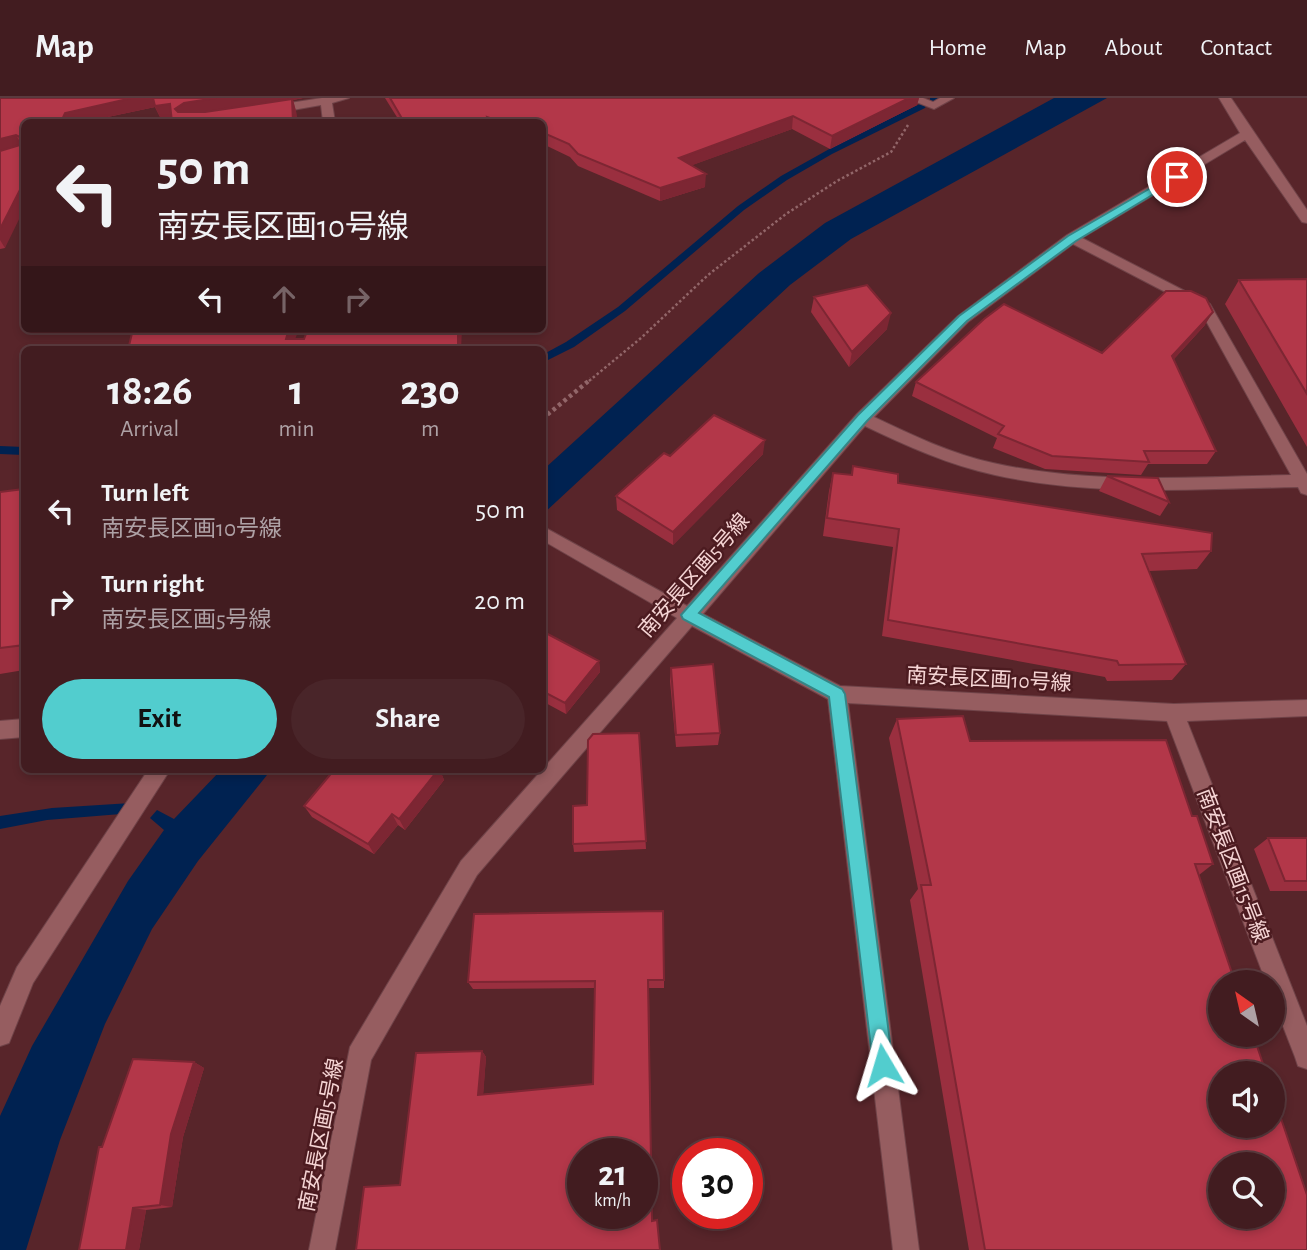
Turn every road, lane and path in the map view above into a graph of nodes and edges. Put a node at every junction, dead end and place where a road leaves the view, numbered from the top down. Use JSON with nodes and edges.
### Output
{"nodes":[{"id":1,"x":343,"y":98,"type":"edge"},
{"id":2,"x":912,"y":98,"type":"edge"},
{"id":3,"x":948,"y":98,"type":"edge"},
{"id":4,"x":1225,"y":98,"type":"edge"},
{"id":5,"x":326,"y":100,"type":"junction"},
{"id":6,"x":934,"y":106,"type":"junction"},
{"id":7,"x":262,"y":111,"type":"edge"},
{"id":8,"x":329,"y":119,"type":"edge"},
{"id":9,"x":1247,"y":134,"type":"junction"},
{"id":10,"x":1307,"y":219,"type":"edge"},
{"id":11,"x":1072,"y":238,"type":"junction"},
{"id":12,"x":546,"y":416,"type":"edge"},
{"id":13,"x":863,"y":418,"type":"junction"},
{"id":14,"x":1305,"y":485,"type":"edge"},
{"id":15,"x":546,"y":534,"type":"edge"},
{"id":16,"x":688,"y":615,"type":"junction"},
{"id":17,"x":837,"y":694,"type":"junction"},
{"id":18,"x":1307,"y":708,"type":"edge"},
{"id":19,"x":1174,"y":713,"type":"junction"},
{"id":20,"x":21,"y":728,"type":"edge"},
{"id":21,"x":0,"y":730,"type":"edge"},
{"id":22,"x":158,"y":773,"type":"edge"},
{"id":23,"x":0,"y":1034,"type":"edge"},
{"id":24,"x":1307,"y":1057,"type":"edge"},
{"id":25,"x":322,"y":1250,"type":"edge"},
{"id":26,"x":906,"y":1250,"type":"edge"}],
"edges":[{"from":1,"to":5,"type":"street"},
{"from":2,"to":6,"type":"street"},
{"from":3,"to":6,"type":"street"},
{"from":4,"to":9,"type":"street"},
{"from":5,"to":7,"type":"street"},
{"from":5,"to":8,"type":"street"},
{"from":6,"to":12,"type":"path"},
{"from":9,"to":10,"type":"street"},
{"from":9,"to":11,"type":"street","name":"南安長区画5号線"},
{"from":11,"to":13,"type":"street","name":"南安長区画5号線"},
{"from":11,"to":14,"type":"street"},
{"from":13,"to":14,"type":"street"},
{"from":13,"to":16,"type":"street","name":"南安長区画5号線"},
{"from":15,"to":16,"type":"street","name":"南安長区画10号線"},
{"from":16,"to":17,"type":"street","name":"南安長区画10号線"},
{"from":16,"to":25,"type":"street","name":"南安長区画5号線"},
{"from":17,"to":19,"type":"street","name":"南安長区画10号線"},
{"from":17,"to":26,"type":"street"},
{"from":18,"to":19,"type":"street","name":"南安長区画10号線"},
{"from":19,"to":24,"type":"street","name":"南安長区画15号線"},
{"from":20,"to":21,"type":"street"},
{"from":22,"to":23,"type":"street"}]}
